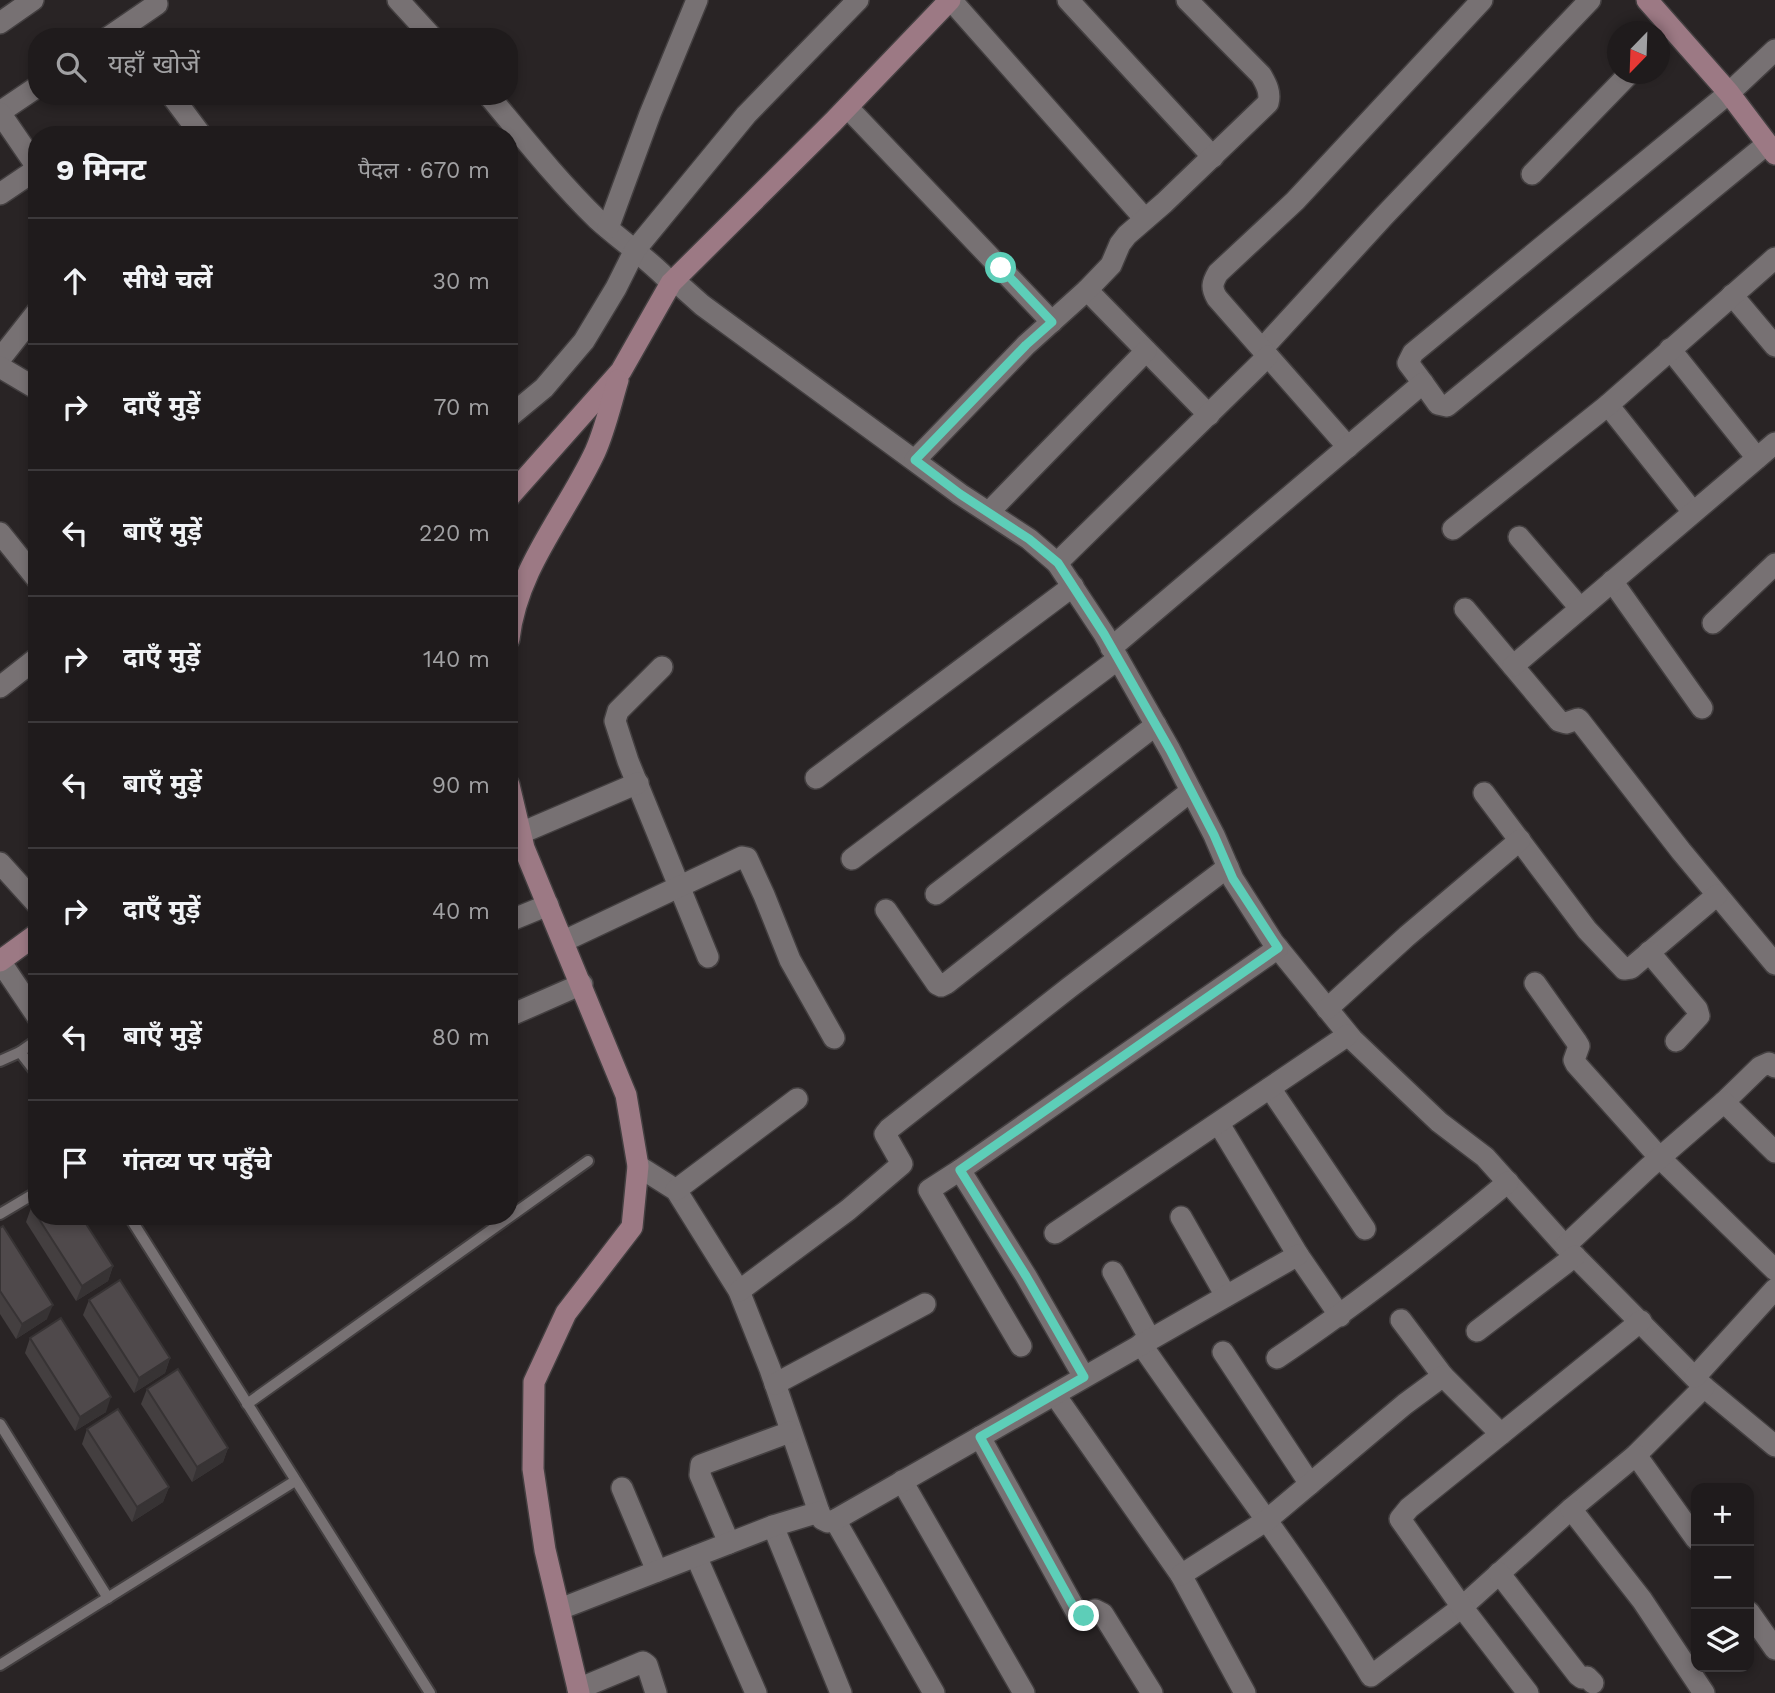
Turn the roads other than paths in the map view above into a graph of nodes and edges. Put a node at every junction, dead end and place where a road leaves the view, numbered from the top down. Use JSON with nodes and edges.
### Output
{"nodes":[{"id":1,"x":33,"y":0,"type":"edge"},
{"id":2,"x":398,"y":0,"type":"edge"},
{"id":3,"x":696,"y":0,"type":"edge"},
{"id":4,"x":858,"y":0,"type":"edge"},
{"id":5,"x":951,"y":0,"type":"edge"},
{"id":6,"x":1068,"y":0,"type":"edge"},
{"id":7,"x":1186,"y":0,"type":"edge"},
{"id":8,"x":1482,"y":0,"type":"edge"},
{"id":9,"x":1590,"y":0,"type":"edge"},
{"id":10,"x":1647,"y":0,"type":"edge"},
{"id":11,"x":157,"y":4,"type":"dead end"},
{"id":12,"x":1658,"y":21,"type":"edge"},
{"id":13,"x":0,"y":23,"type":"edge"},
{"id":14,"x":127,"y":28,"type":"edge"},
{"id":15,"x":424,"y":28,"type":"edge"},
{"id":16,"x":1670,"y":39,"type":"edge"},
{"id":17,"x":1775,"y":50,"type":"edge"},
{"id":18,"x":1619,"y":84,"type":"edge"},
{"id":19,"x":28,"y":93,"type":"edge"},
{"id":20,"x":1729,"y":93,"type":"junction"},
{"id":21,"x":181,"y":105,"type":"edge"},
{"id":22,"x":497,"y":105,"type":"edge"},
{"id":23,"x":848,"y":108,"type":"junction"},
{"id":24,"x":0,"y":113,"type":"edge"},
{"id":25,"x":195,"y":126,"type":"edge"},
{"id":26,"x":514,"y":126,"type":"edge"},
{"id":27,"x":518,"y":131,"type":"edge"},
{"id":28,"x":1771,"y":149,"type":"edge"},
{"id":29,"x":28,"y":155,"type":"edge"},
{"id":30,"x":1213,"y":157,"type":"junction"},
{"id":31,"x":28,"y":174,"type":"edge"},
{"id":32,"x":1532,"y":174,"type":"dead end"},
{"id":33,"x":0,"y":194,"type":"edge"},
{"id":34,"x":1145,"y":219,"type":"junction"},
{"id":35,"x":608,"y":228,"type":"junction"},
{"id":36,"x":635,"y":250,"type":"junction"},
{"id":37,"x":1775,"y":258,"type":"edge"},
{"id":38,"x":673,"y":282,"type":"junction"},
{"id":39,"x":1087,"y":290,"type":"junction"},
{"id":40,"x":1732,"y":295,"type":"junction"},
{"id":41,"x":1052,"y":322,"type":"junction"},
{"id":42,"x":28,"y":323,"type":"edge"},
{"id":43,"x":1775,"y":346,"type":"edge"},
{"id":44,"x":1670,"y":349,"type":"junction"},
{"id":45,"x":1146,"y":351,"type":"junction"},
{"id":46,"x":1265,"y":353,"type":"junction"},
{"id":47,"x":0,"y":359,"type":"edge"},
{"id":48,"x":0,"y":367,"type":"edge"},
{"id":49,"x":621,"y":371,"type":"junction"},
{"id":50,"x":1423,"y":383,"type":"junction"},
{"id":51,"x":28,"y":384,"type":"edge"},
{"id":52,"x":1608,"y":405,"type":"junction"},
{"id":53,"x":518,"y":409,"type":"edge"},
{"id":54,"x":1209,"y":415,"type":"junction"},
{"id":55,"x":1775,"y":443,"type":"edge"},
{"id":56,"x":1348,"y":447,"type":"junction"},
{"id":57,"x":1756,"y":458,"type":"junction"},
{"id":58,"x":915,"y":460,"type":"junction"},
{"id":59,"x":518,"y":487,"type":"edge"},
{"id":60,"x":989,"y":512,"type":"junction"},
{"id":61,"x":1693,"y":512,"type":"junction"},
{"id":62,"x":1453,"y":529,"type":"dead end"},
{"id":63,"x":0,"y":533,"type":"edge"},
{"id":64,"x":1519,"y":537,"type":"dead end"},
{"id":65,"x":1058,"y":563,"type":"junction"},
{"id":66,"x":1775,"y":564,"type":"edge"},
{"id":67,"x":28,"y":568,"type":"edge"},
{"id":68,"x":1612,"y":581,"type":"junction"},
{"id":69,"x":1073,"y":586,"type":"junction"},
{"id":70,"x":518,"y":601,"type":"edge"},
{"id":71,"x":1580,"y":608,"type":"junction"},
{"id":72,"x":1465,"y":609,"type":"dead end"},
{"id":73,"x":1713,"y":623,"type":"dead end"},
{"id":74,"x":1114,"y":653,"type":"junction"},
{"id":75,"x":28,"y":665,"type":"edge"},
{"id":76,"x":1513,"y":666,"type":"junction"},
{"id":77,"x":662,"y":667,"type":"dead end"},
{"id":78,"x":0,"y":687,"type":"edge"},
{"id":79,"x":1702,"y":708,"type":"dead end"},
{"id":80,"x":1156,"y":725,"type":"junction"},
{"id":81,"x":816,"y":778,"type":"dead end"},
{"id":82,"x":638,"y":783,"type":"junction"},
{"id":83,"x":1191,"y":791,"type":"junction"},
{"id":84,"x":1484,"y":793,"type":"dead end"},
{"id":85,"x":518,"y":820,"type":"edge"},
{"id":86,"x":518,"y":828,"type":"edge"},
{"id":87,"x":1520,"y":840,"type":"junction"},
{"id":88,"x":852,"y":859,"type":"dead end"},
{"id":89,"x":0,"y":863,"type":"edge"},
{"id":90,"x":1228,"y":867,"type":"junction"},
{"id":91,"x":679,"y":888,"type":"junction"},
{"id":92,"x":28,"y":894,"type":"edge"},
{"id":93,"x":936,"y":894,"type":"dead end"},
{"id":94,"x":1717,"y":895,"type":"junction"},
{"id":95,"x":548,"y":905,"type":"junction"},
{"id":96,"x":886,"y":910,"type":"dead end"},
{"id":97,"x":518,"y":917,"type":"edge"},
{"id":98,"x":28,"y":940,"type":"edge"},
{"id":99,"x":564,"y":941,"type":"junction"},
{"id":100,"x":1278,"y":948,"type":"junction"},
{"id":101,"x":1649,"y":952,"type":"junction"},
{"id":102,"x":708,"y":957,"type":"dead end"},
{"id":103,"x":0,"y":961,"type":"edge"},
{"id":104,"x":1775,"y":964,"type":"edge"},
{"id":105,"x":1535,"y":983,"type":"dead end"},
{"id":106,"x":582,"y":984,"type":"junction"},
{"id":107,"x":28,"y":1003,"type":"edge"},
{"id":108,"x":1327,"y":1009,"type":"junction"},
{"id":109,"x":518,"y":1012,"type":"edge"},
{"id":110,"x":1348,"y":1035,"type":"junction"},
{"id":111,"x":834,"y":1038,"type":"dead end"},
{"id":112,"x":1676,"y":1041,"type":"dead end"},
{"id":113,"x":28,"y":1046,"type":"edge"},
{"id":114,"x":20,"y":1052,"type":"junction"},
{"id":115,"x":0,"y":1061,"type":"edge"},
{"id":116,"x":28,"y":1062,"type":"edge"},
{"id":117,"x":1775,"y":1067,"type":"edge"},
{"id":118,"x":1270,"y":1088,"type":"junction"},
{"id":119,"x":796,"y":1099,"type":"dead end"},
{"id":120,"x":1724,"y":1102,"type":"junction"},
{"id":121,"x":1219,"y":1124,"type":"junction"},
{"id":122,"x":1775,"y":1152,"type":"edge"},
{"id":123,"x":1660,"y":1158,"type":"junction"},
{"id":124,"x":588,"y":1161,"type":"dead end"},
{"id":125,"x":902,"y":1164,"type":"junction"},
{"id":126,"x":638,"y":1166,"type":"junction"},
{"id":127,"x":960,"y":1170,"type":"junction"},
{"id":128,"x":1508,"y":1182,"type":"junction"},
{"id":129,"x":929,"y":1190,"type":"junction"},
{"id":130,"x":676,"y":1191,"type":"junction"},
{"id":131,"x":28,"y":1197,"type":"edge"},
{"id":132,"x":518,"y":1211,"type":"edge"},
{"id":133,"x":0,"y":1214,"type":"edge"},
{"id":134,"x":1181,"y":1217,"type":"dead end"},
{"id":135,"x":134,"y":1225,"type":"edge"},
{"id":136,"x":498,"y":1225,"type":"edge"},
{"id":137,"x":1365,"y":1229,"type":"dead end"},
{"id":138,"x":1055,"y":1233,"type":"dead end"},
{"id":139,"x":1570,"y":1251,"type":"junction"},
{"id":140,"x":1298,"y":1255,"type":"junction"},
{"id":141,"x":1775,"y":1270,"type":"edge"},
{"id":142,"x":1114,"y":1272,"type":"dead end"},
{"id":143,"x":1775,"y":1289,"type":"edge"},
{"id":144,"x":739,"y":1291,"type":"junction"},
{"id":145,"x":1226,"y":1296,"type":"junction"},
{"id":146,"x":925,"y":1304,"type":"dead end"},
{"id":147,"x":1340,"y":1316,"type":"junction"},
{"id":148,"x":1401,"y":1320,"type":"dead end"},
{"id":149,"x":1641,"y":1321,"type":"junction"},
{"id":150,"x":1477,"y":1331,"type":"dead end"},
{"id":151,"x":1146,"y":1341,"type":"junction"},
{"id":152,"x":1021,"y":1346,"type":"dead end"},
{"id":153,"x":1223,"y":1352,"type":"dead end"},
{"id":154,"x":1277,"y":1358,"type":"dead end"},
{"id":155,"x":1443,"y":1376,"type":"junction"},
{"id":156,"x":1084,"y":1377,"type":"junction"},
{"id":157,"x":1700,"y":1382,"type":"junction"},
{"id":158,"x":775,"y":1384,"type":"junction"},
{"id":159,"x":1055,"y":1395,"type":"junction"},
{"id":160,"x":247,"y":1404,"type":"junction"},
{"id":161,"x":0,"y":1424,"type":"edge"},
{"id":162,"x":790,"y":1432,"type":"junction"},
{"id":163,"x":1500,"y":1434,"type":"junction"},
{"id":164,"x":980,"y":1437,"type":"junction"},
{"id":165,"x":1775,"y":1446,"type":"edge"},
{"id":166,"x":1636,"y":1455,"type":"junction"},
{"id":167,"x":295,"y":1481,"type":"junction"},
{"id":168,"x":902,"y":1481,"type":"junction"},
{"id":169,"x":1310,"y":1484,"type":"junction"},
{"id":170,"x":622,"y":1488,"type":"dead end"},
{"id":171,"x":1571,"y":1509,"type":"junction"},
{"id":172,"x":827,"y":1516,"type":"junction"},
{"id":173,"x":1268,"y":1520,"type":"junction"},
{"id":174,"x":773,"y":1527,"type":"junction"},
{"id":175,"x":1691,"y":1532,"type":"edge"},
{"id":176,"x":729,"y":1543,"type":"junction"},
{"id":177,"x":696,"y":1556,"type":"junction"},
{"id":178,"x":657,"y":1571,"type":"junction"},
{"id":179,"x":1499,"y":1573,"type":"junction"},
{"id":180,"x":1181,"y":1575,"type":"junction"},
{"id":181,"x":108,"y":1598,"type":"junction"},
{"id":182,"x":1462,"y":1607,"type":"junction"},
{"id":183,"x":560,"y":1609,"type":"junction"},
{"id":184,"x":1754,"y":1618,"type":"edge"},
{"id":185,"x":1772,"y":1638,"type":"edge"},
{"id":186,"x":0,"y":1665,"type":"edge"},
{"id":187,"x":1377,"y":1684,"type":"edge"},
{"id":188,"x":1592,"y":1690,"type":"edge"},
{"id":189,"x":578,"y":1691,"type":"edge"},
{"id":190,"x":430,"y":1693,"type":"edge"},
{"id":191,"x":656,"y":1693,"type":"edge"},
{"id":192,"x":757,"y":1693,"type":"edge"},
{"id":193,"x":841,"y":1693,"type":"edge"},
{"id":194,"x":934,"y":1693,"type":"edge"},
{"id":195,"x":1024,"y":1693,"type":"edge"},
{"id":196,"x":1153,"y":1693,"type":"edge"},
{"id":197,"x":1245,"y":1693,"type":"edge"},
{"id":198,"x":1528,"y":1693,"type":"edge"},
{"id":199,"x":1704,"y":1693,"type":"edge"}],
"edges":[{"from":1,"to":13,"type":"street"},
{"from":2,"to":15,"type":"street"},
{"from":3,"to":35,"type":"street"},
{"from":4,"to":36,"type":"street"},
{"from":5,"to":23,"type":"street"},
{"from":5,"to":34,"type":"street"},
{"from":6,"to":30,"type":"street"},
{"from":7,"to":30,"type":"street"},
{"from":8,"to":46,"type":"street"},
{"from":9,"to":46,"type":"street"},
{"from":10,"to":12,"type":"street"},
{"from":11,"to":14,"type":"street"},
{"from":16,"to":20,"type":"street"},
{"from":17,"to":20,"type":"street"},
{"from":18,"to":32,"type":"street"},
{"from":19,"to":24,"type":"street"},
{"from":20,"to":28,"type":"street"},
{"from":20,"to":50,"type":"street"},
{"from":21,"to":25,"type":"street"},
{"from":22,"to":26,"type":"street"},
{"from":23,"to":38,"type":"street"},
{"from":23,"to":41,"type":"street"},
{"from":24,"to":29,"type":"street"},
{"from":27,"to":35,"type":"street"},
{"from":28,"to":50,"type":"street"},
{"from":30,"to":34,"type":"street"},
{"from":31,"to":33,"type":"street"},
{"from":34,"to":39,"type":"street"},
{"from":35,"to":36,"type":"street"},
{"from":36,"to":38,"type":"street"},
{"from":36,"to":53,"type":"street"},
{"from":37,"to":40,"type":"street"},
{"from":38,"to":49,"type":"street"},
{"from":38,"to":58,"type":"street"},
{"from":39,"to":41,"type":"street"},
{"from":39,"to":45,"type":"street"},
{"from":40,"to":43,"type":"street"},
{"from":40,"to":44,"type":"street"},
{"from":41,"to":58,"type":"street"},
{"from":42,"to":47,"type":"street"},
{"from":44,"to":52,"type":"street"},
{"from":44,"to":57,"type":"street"},
{"from":45,"to":54,"type":"street"},
{"from":45,"to":60,"type":"street"},
{"from":46,"to":54,"type":"street"},
{"from":46,"to":56,"type":"street"},
{"from":48,"to":51,"type":"street"},
{"from":49,"to":59,"type":"street"},
{"from":49,"to":70,"type":"street"},
{"from":50,"to":56,"type":"street"},
{"from":52,"to":61,"type":"street"},
{"from":52,"to":62,"type":"street"},
{"from":54,"to":65,"type":"street"},
{"from":55,"to":57,"type":"street"},
{"from":56,"to":74,"type":"street"},
{"from":57,"to":61,"type":"street"},
{"from":58,"to":60,"type":"street"},
{"from":60,"to":65,"type":"street"},
{"from":61,"to":68,"type":"street"},
{"from":63,"to":67,"type":"street"},
{"from":64,"to":71,"type":"street"},
{"from":65,"to":69,"type":"street"},
{"from":66,"to":73,"type":"street"},
{"from":68,"to":71,"type":"street"},
{"from":68,"to":79,"type":"street"},
{"from":69,"to":74,"type":"street"},
{"from":69,"to":81,"type":"street"},
{"from":71,"to":76,"type":"street"},
{"from":72,"to":76,"type":"street"},
{"from":74,"to":80,"type":"street"},
{"from":74,"to":88,"type":"street"},
{"from":75,"to":78,"type":"street"},
{"from":76,"to":94,"type":"street"},
{"from":77,"to":82,"type":"street"},
{"from":80,"to":83,"type":"street"},
{"from":80,"to":93,"type":"street"},
{"from":82,"to":85,"type":"street"},
{"from":82,"to":91,"type":"street"},
{"from":83,"to":90,"type":"street"},
{"from":83,"to":96,"type":"street"},
{"from":84,"to":87,"type":"street"},
{"from":86,"to":95,"type":"street"},
{"from":87,"to":101,"type":"street"},
{"from":87,"to":108,"type":"street"},
{"from":89,"to":92,"type":"street"},
{"from":90,"to":100,"type":"street"},
{"from":90,"to":125,"type":"street"},
{"from":91,"to":99,"type":"street"},
{"from":91,"to":102,"type":"street"},
{"from":91,"to":111,"type":"street"},
{"from":94,"to":101,"type":"street"},
{"from":94,"to":104,"type":"street"},
{"from":95,"to":97,"type":"street"},
{"from":95,"to":99,"type":"street"},
{"from":98,"to":103,"type":"street"},
{"from":99,"to":106,"type":"street"},
{"from":100,"to":108,"type":"street"},
{"from":100,"to":127,"type":"street"},
{"from":101,"to":112,"type":"street"},
{"from":103,"to":107,"type":"street"},
{"from":105,"to":123,"type":"street"},
{"from":106,"to":109,"type":"street"},
{"from":106,"to":126,"type":"street"},
{"from":108,"to":110,"type":"street"},
{"from":110,"to":118,"type":"street"},
{"from":110,"to":128,"type":"street"},
{"from":113,"to":114,"type":"lane"},
{"from":114,"to":115,"type":"lane"},
{"from":114,"to":116,"type":"lane"},
{"from":117,"to":120,"type":"street"},
{"from":118,"to":121,"type":"street"},
{"from":118,"to":137,"type":"street"},
{"from":119,"to":130,"type":"street"},
{"from":120,"to":122,"type":"street"},
{"from":120,"to":123,"type":"street"},
{"from":121,"to":138,"type":"street"},
{"from":121,"to":140,"type":"street"},
{"from":123,"to":139,"type":"street"},
{"from":123,"to":141,"type":"street"},
{"from":124,"to":132,"type":"lane"},
{"from":125,"to":129,"type":"street"},
{"from":125,"to":144,"type":"street"},
{"from":126,"to":130,"type":"street"},
{"from":126,"to":183,"type":"street"},
{"from":127,"to":129,"type":"street"},
{"from":127,"to":156,"type":"street"},
{"from":128,"to":139,"type":"street"},
{"from":128,"to":147,"type":"street"},
{"from":129,"to":152,"type":"street"},
{"from":130,"to":144,"type":"street"},
{"from":131,"to":133,"type":"lane"},
{"from":134,"to":145,"type":"street"},
{"from":135,"to":160,"type":"lane"},
{"from":136,"to":160,"type":"lane"},
{"from":139,"to":149,"type":"street"},
{"from":139,"to":150,"type":"street"},
{"from":140,"to":145,"type":"street"},
{"from":140,"to":147,"type":"street"},
{"from":142,"to":151,"type":"street"},
{"from":143,"to":157,"type":"street"},
{"from":144,"to":158,"type":"street"},
{"from":145,"to":151,"type":"street"},
{"from":146,"to":158,"type":"street"},
{"from":147,"to":154,"type":"street"},
{"from":148,"to":155,"type":"street"},
{"from":149,"to":157,"type":"street"},
{"from":149,"to":163,"type":"street"},
{"from":151,"to":156,"type":"street"},
{"from":151,"to":173,"type":"street"},
{"from":153,"to":169,"type":"street"},
{"from":155,"to":163,"type":"street"},
{"from":155,"to":169,"type":"street"},
{"from":156,"to":159,"type":"street"},
{"from":157,"to":165,"type":"street"},
{"from":157,"to":166,"type":"street"},
{"from":158,"to":162,"type":"street"},
{"from":159,"to":164,"type":"street"},
{"from":159,"to":180,"type":"street"},
{"from":160,"to":167,"type":"lane"},
{"from":161,"to":181,"type":"lane"},
{"from":162,"to":172,"type":"street"},
{"from":162,"to":176,"type":"street"},
{"from":163,"to":182,"type":"street"},
{"from":164,"to":168,"type":"street"},
{"from":164,"to":196,"type":"street"},
{"from":166,"to":171,"type":"street"},
{"from":166,"to":175,"type":"street"},
{"from":167,"to":181,"type":"lane"},
{"from":167,"to":190,"type":"lane"},
{"from":168,"to":172,"type":"street"},
{"from":168,"to":195,"type":"street"},
{"from":169,"to":173,"type":"street"},
{"from":170,"to":178,"type":"street"},
{"from":171,"to":179,"type":"street"},
{"from":171,"to":199,"type":"street"},
{"from":172,"to":174,"type":"street"},
{"from":172,"to":194,"type":"street"},
{"from":173,"to":180,"type":"street"},
{"from":173,"to":187,"type":"street"},
{"from":174,"to":176,"type":"street"},
{"from":174,"to":193,"type":"street"},
{"from":176,"to":177,"type":"street"},
{"from":177,"to":178,"type":"street"},
{"from":177,"to":192,"type":"street"},
{"from":178,"to":183,"type":"street"},
{"from":179,"to":182,"type":"street"},
{"from":179,"to":188,"type":"street"},
{"from":180,"to":197,"type":"street"},
{"from":181,"to":186,"type":"lane"},
{"from":182,"to":187,"type":"street"},
{"from":182,"to":198,"type":"street"},
{"from":183,"to":189,"type":"street"},
{"from":184,"to":185,"type":"street"},
{"from":189,"to":191,"type":"street"}]}
